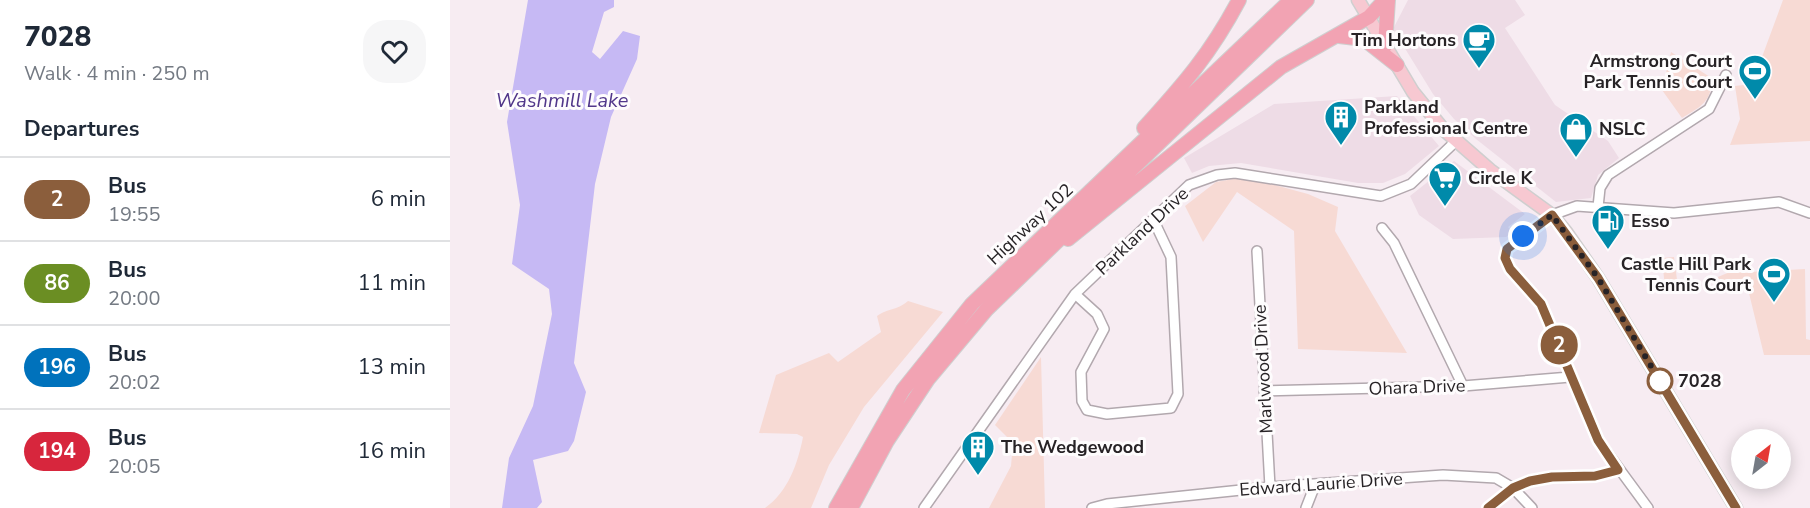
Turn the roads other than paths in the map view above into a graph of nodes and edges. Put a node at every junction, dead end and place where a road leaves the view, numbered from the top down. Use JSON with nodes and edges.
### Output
{"nodes":[{"id":1,"x":1239,"y":0,"type":"edge"},
{"id":2,"x":1291,"y":0,"type":"edge"},
{"id":3,"x":1307,"y":0,"type":"edge"},
{"id":4,"x":1358,"y":0,"type":"edge"},
{"id":5,"x":1387,"y":0,"type":"edge"},
{"id":6,"x":1369,"y":17,"type":"junction"},
{"id":7,"x":1339,"y":36,"type":"junction"},
{"id":8,"x":1385,"y":46,"type":"junction"},
{"id":9,"x":1397,"y":65,"type":"junction"},
{"id":10,"x":1726,"y":75,"type":"dead end"},
{"id":11,"x":1455,"y":142,"type":"junction"},
{"id":12,"x":1598,"y":207,"type":"junction"},
{"id":13,"x":1810,"y":213,"type":"edge"},
{"id":14,"x":1552,"y":215,"type":"junction"},
{"id":15,"x":1153,"y":219,"type":"junction"},
{"id":16,"x":1382,"y":228,"type":"dead end"},
{"id":17,"x":1035,"y":242,"type":"junction"},
{"id":18,"x":1257,"y":251,"type":"dead end"},
{"id":19,"x":1010,"y":286,"type":"junction"},
{"id":20,"x":1075,"y":294,"type":"junction"},
{"id":21,"x":1570,"y":377,"type":"junction"},
{"id":22,"x":1463,"y":386,"type":"junction"},
{"id":23,"x":1264,"y":391,"type":"junction"},
{"id":24,"x":1618,"y":470,"type":"junction"},
{"id":25,"x":1315,"y":485,"type":"junction"},
{"id":26,"x":1270,"y":487,"type":"junction"},
{"id":27,"x":1513,"y":488,"type":"junction"},
{"id":28,"x":836,"y":508,"type":"edge"},
{"id":29,"x":851,"y":508,"type":"edge"},
{"id":30,"x":924,"y":508,"type":"edge"},
{"id":31,"x":1092,"y":508,"type":"edge"},
{"id":32,"x":1306,"y":508,"type":"edge"},
{"id":33,"x":1488,"y":508,"type":"edge"},
{"id":34,"x":1532,"y":508,"type":"edge"},
{"id":35,"x":1648,"y":508,"type":"edge"},
{"id":36,"x":1736,"y":508,"type":"edge"}],
"edges":[{"from":1,"to":17,"type":"highway"},
{"from":2,"to":17,"type":"highway","name":"Highway 102"},
{"from":3,"to":19,"type":"highway","name":"Highway 102"},
{"from":4,"to":6,"type":"main road"},
{"from":5,"to":6,"type":"highway"},
{"from":5,"to":8,"type":"highway"},
{"from":6,"to":7,"type":"highway"},
{"from":6,"to":8,"type":"main road"},
{"from":7,"to":9,"type":"highway"},
{"from":7,"to":19,"type":"highway"},
{"from":8,"to":9,"type":"main road"},
{"from":9,"to":11,"type":"main road"},
{"from":10,"to":12,"type":"street"},
{"from":11,"to":14,"type":"main road"},
{"from":11,"to":15,"type":"street","name":"Parkland Drive"},
{"from":12,"to":13,"type":"street"},
{"from":12,"to":14,"type":"street"},
{"from":14,"to":21,"type":"street"},
{"from":14,"to":36,"type":"main road"},
{"from":15,"to":20,"type":"street","name":"Parkland Drive"},
{"from":15,"to":20,"type":"street"},
{"from":16,"to":22,"type":"street"},
{"from":17,"to":28,"type":"highway","name":"Highway 102"},
{"from":18,"to":23,"type":"street","name":"Marlwood Drive"},
{"from":19,"to":29,"type":"highway","name":"Highway 102"},
{"from":20,"to":30,"type":"street","name":"Parkland Drive"},
{"from":21,"to":22,"type":"street","name":"Ohara Drive"},
{"from":21,"to":24,"type":"street"},
{"from":22,"to":23,"type":"street","name":"Ohara Drive"},
{"from":23,"to":26,"type":"street","name":"Marlwood Drive"},
{"from":24,"to":27,"type":"street"},
{"from":24,"to":35,"type":"street"},
{"from":25,"to":26,"type":"street","name":"Edward Laurie Drive"},
{"from":25,"to":27,"type":"street","name":"Edward Laurie Drive"},
{"from":25,"to":32,"type":"street"},
{"from":26,"to":31,"type":"street","name":"Edward Laurie Drive"},
{"from":27,"to":33,"type":"street"},
{"from":27,"to":34,"type":"street"}]}
